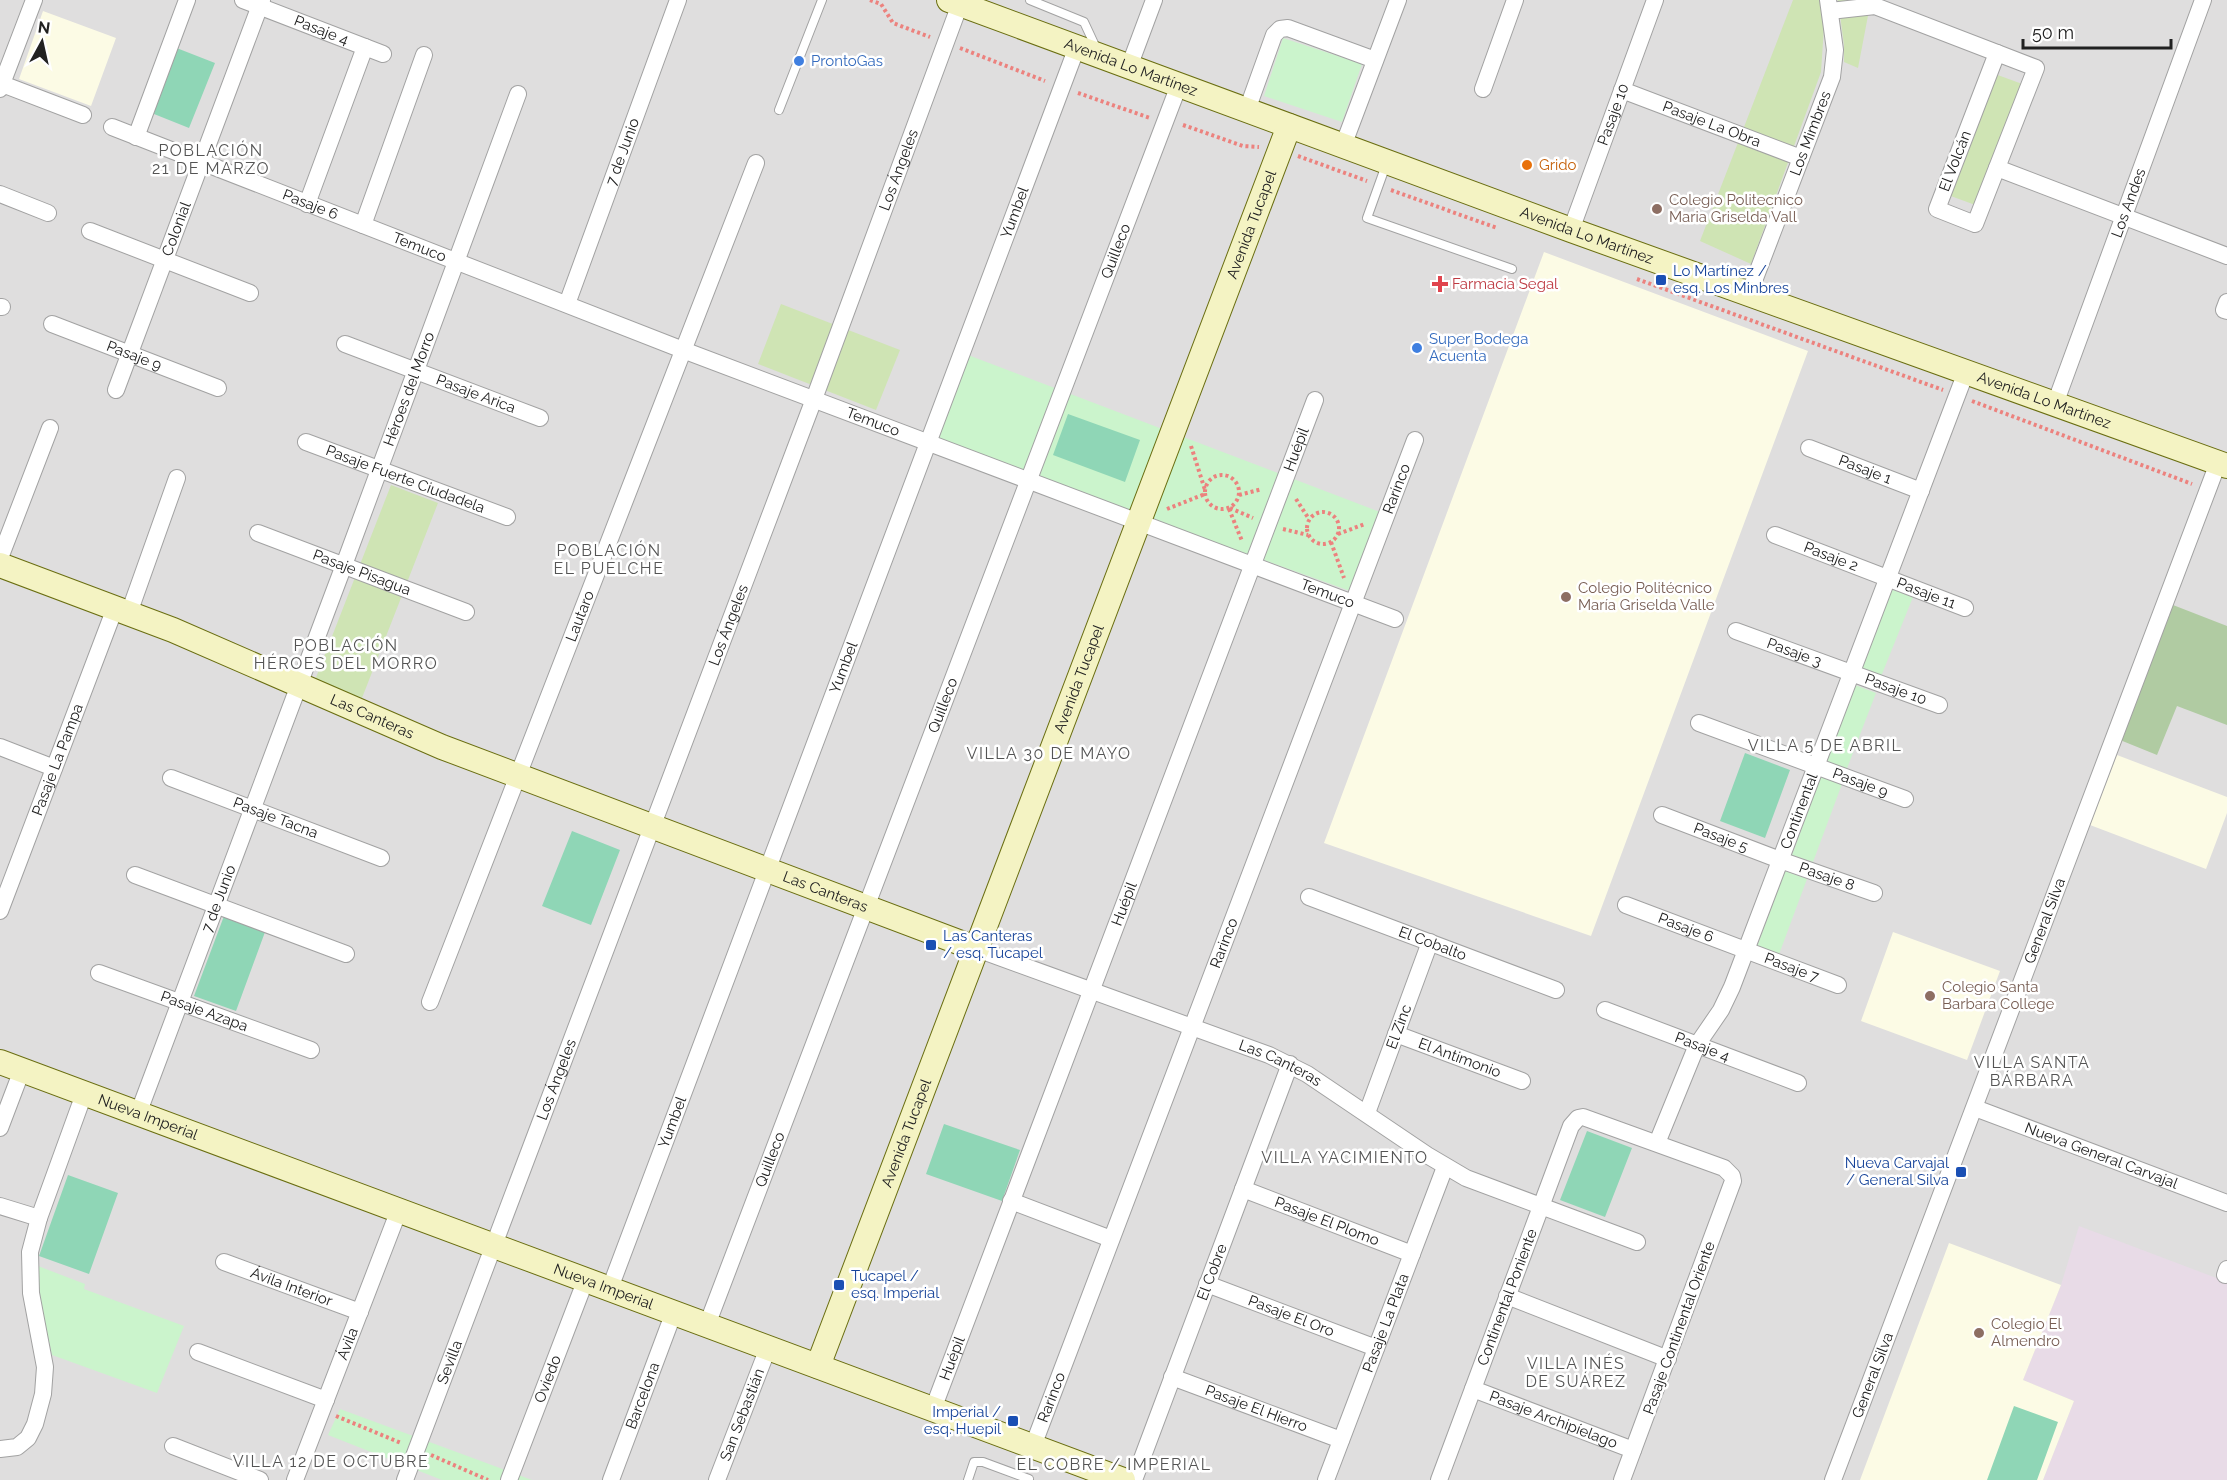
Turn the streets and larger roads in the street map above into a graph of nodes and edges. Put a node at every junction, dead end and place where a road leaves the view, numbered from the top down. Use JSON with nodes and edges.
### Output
{"nodes":[{"id":1,"x":34,"y":0,"type":"edge"},
{"id":2,"x":187,"y":0,"type":"edge"},
{"id":3,"x":243,"y":0,"type":"edge"},
{"id":4,"x":678,"y":0,"type":"edge"},
{"id":5,"x":1154,"y":0,"type":"edge"},
{"id":6,"x":1398,"y":0,"type":"edge"},
{"id":7,"x":1515,"y":0,"type":"edge"},
{"id":8,"x":1656,"y":0,"type":"edge"},
{"id":9,"x":2203,"y":0,"type":"edge"},
{"id":10,"x":959,"y":1,"type":"edge"},
{"id":11,"x":261,"y":3,"type":"edge"},
{"id":12,"x":1876,"y":3,"type":"edge"},
{"id":13,"x":1829,"y":6,"type":"edge"},
{"id":14,"x":365,"y":47,"type":"junction"},
{"id":15,"x":1077,"y":47,"type":"junction"},
{"id":16,"x":7,"y":50,"type":"edge"},
{"id":17,"x":1997,"y":53,"type":"junction"},
{"id":18,"x":383,"y":54,"type":"dead end"},
{"id":19,"x":424,"y":55,"type":"dead end"},
{"id":20,"x":1376,"y":60,"type":"junction"},
{"id":21,"x":1129,"y":67,"type":"junction"},
{"id":22,"x":1179,"y":85,"type":"junction"},
{"id":23,"x":1,"y":86,"type":"edge"},
{"id":24,"x":1483,"y":89,"type":"dead end"},
{"id":25,"x":1622,"y":90,"type":"junction"},
{"id":26,"x":519,"y":94,"type":"dead end"},
{"id":27,"x":1247,"y":110,"type":"junction"},
{"id":28,"x":83,"y":115,"type":"dead end"},
{"id":29,"x":1289,"y":126,"type":"junction"},
{"id":30,"x":112,"y":128,"type":"dead end"},
{"id":31,"x":136,"y":137,"type":"junction"},
{"id":32,"x":1343,"y":146,"type":"junction"},
{"id":33,"x":1801,"y":158,"type":"junction"},
{"id":34,"x":201,"y":162,"type":"junction"},
{"id":35,"x":756,"y":163,"type":"dead end"},
{"id":36,"x":1997,"y":168,"type":"junction"},
{"id":37,"x":0,"y":194,"type":"edge"},
{"id":38,"x":307,"y":204,"type":"junction"},
{"id":39,"x":48,"y":213,"type":"dead end"},
{"id":40,"x":2124,"y":217,"type":"junction"},
{"id":41,"x":358,"y":223,"type":"junction"},
{"id":42,"x":1570,"y":230,"type":"junction"},
{"id":43,"x":90,"y":231,"type":"dead end"},
{"id":44,"x":2227,"y":256,"type":"edge"},
{"id":45,"x":165,"y":260,"type":"junction"},
{"id":46,"x":457,"y":262,"type":"junction"},
{"id":47,"x":250,"y":292,"type":"dead end"},
{"id":48,"x":1749,"y":294,"type":"junction"},
{"id":49,"x":2227,"y":302,"type":"edge"},
{"id":50,"x":567,"y":304,"type":"junction"},
{"id":51,"x":2227,"y":311,"type":"edge"},
{"id":52,"x":52,"y":324,"type":"dead end"},
{"id":53,"x":345,"y":344,"type":"dead end"},
{"id":54,"x":683,"y":350,"type":"junction"},
{"id":55,"x":129,"y":354,"type":"junction"},
{"id":56,"x":417,"y":371,"type":"junction"},
{"id":57,"x":1966,"y":372,"type":"junction"},
{"id":58,"x":218,"y":388,"type":"dead end"},
{"id":59,"x":116,"y":390,"type":"dead end"},
{"id":60,"x":814,"y":399,"type":"junction"},
{"id":61,"x":1315,"y":400,"type":"dead end"},
{"id":62,"x":2055,"y":404,"type":"junction"},
{"id":63,"x":540,"y":418,"type":"dead end"},
{"id":64,"x":50,"y":428,"type":"dead end"},
{"id":65,"x":1415,"y":440,"type":"dead end"},
{"id":66,"x":306,"y":442,"type":"dead end"},
{"id":67,"x":929,"y":442,"type":"junction"},
{"id":68,"x":1809,"y":448,"type":"dead end"},
{"id":69,"x":2222,"y":464,"type":"edge"},
{"id":70,"x":380,"y":470,"type":"junction"},
{"id":71,"x":177,"y":478,"type":"dead end"},
{"id":72,"x":1027,"y":479,"type":"junction"},
{"id":73,"x":1921,"y":491,"type":"junction"},
{"id":74,"x":507,"y":518,"type":"dead end"},
{"id":75,"x":1139,"y":521,"type":"junction"},
{"id":76,"x":258,"y":533,"type":"dead end"},
{"id":77,"x":1775,"y":535,"type":"dead end"},
{"id":78,"x":0,"y":558,"type":"edge"},
{"id":79,"x":1252,"y":564,"type":"junction"},
{"id":80,"x":0,"y":565,"type":"edge"},
{"id":81,"x":344,"y":566,"type":"junction"},
{"id":82,"x":1887,"y":579,"type":"junction"},
{"id":83,"x":1353,"y":603,"type":"junction"},
{"id":84,"x":1965,"y":608,"type":"dead end"},
{"id":85,"x":122,"y":611,"type":"junction"},
{"id":86,"x":466,"y":612,"type":"dead end"},
{"id":87,"x":1395,"y":619,"type":"dead end"},
{"id":88,"x":1736,"y":631,"type":"dead end"},
{"id":89,"x":1851,"y":674,"type":"junction"},
{"id":90,"x":300,"y":685,"type":"junction"},
{"id":91,"x":1939,"y":705,"type":"dead end"},
{"id":92,"x":1699,"y":723,"type":"dead end"},
{"id":93,"x":0,"y":747,"type":"edge"},
{"id":94,"x":1815,"y":767,"type":"junction"},
{"id":95,"x":54,"y":768,"type":"junction"},
{"id":96,"x":518,"y":776,"type":"junction"},
{"id":97,"x":171,"y":778,"type":"dead end"},
{"id":98,"x":1905,"y":799,"type":"dead end"},
{"id":99,"x":253,"y":810,"type":"junction"},
{"id":100,"x":1662,"y":814,"type":"dead end"},
{"id":101,"x":651,"y":826,"type":"junction"},
{"id":102,"x":381,"y":858,"type":"dead end"},
{"id":103,"x":1780,"y":860,"type":"junction"},
{"id":104,"x":768,"y":870,"type":"junction"},
{"id":105,"x":135,"y":875,"type":"dead end"},
{"id":106,"x":1874,"y":893,"type":"dead end"},
{"id":107,"x":1309,"y":897,"type":"dead end"},
{"id":108,"x":216,"y":905,"type":"junction"},
{"id":109,"x":1626,"y":905,"type":"dead end"},
{"id":110,"x":1,"y":906,"type":"edge"},
{"id":111,"x":865,"y":907,"type":"junction"},
{"id":112,"x":1430,"y":942,"type":"junction"},
{"id":113,"x":976,"y":949,"type":"junction"},
{"id":114,"x":1745,"y":951,"type":"junction"},
{"id":115,"x":346,"y":954,"type":"dead end"},
{"id":116,"x":99,"y":973,"type":"dead end"},
{"id":117,"x":1838,"y":985,"type":"dead end"},
{"id":118,"x":1092,"y":989,"type":"junction"},
{"id":119,"x":1556,"y":990,"type":"dead end"},
{"id":120,"x":180,"y":1002,"type":"junction"},
{"id":121,"x":430,"y":1002,"type":"dead end"},
{"id":122,"x":1605,"y":1010,"type":"dead end"},
{"id":123,"x":1192,"y":1026,"type":"junction"},
{"id":124,"x":1396,"y":1034,"type":"junction"},
{"id":125,"x":1697,"y":1045,"type":"junction"},
{"id":126,"x":310,"y":1050,"type":"dead end"},
{"id":127,"x":1290,"y":1064,"type":"junction"},
{"id":128,"x":11,"y":1066,"type":"edge"},
{"id":129,"x":1522,"y":1082,"type":"dead end"},
{"id":130,"x":1798,"y":1083,"type":"dead end"},
{"id":131,"x":84,"y":1094,"type":"junction"},
{"id":132,"x":1975,"y":1108,"type":"junction"},
{"id":133,"x":1367,"y":1113,"type":"junction"},
{"id":134,"x":138,"y":1114,"type":"junction"},
{"id":135,"x":0,"y":1128,"type":"edge"},
{"id":136,"x":1657,"y":1143,"type":"junction"},
{"id":137,"x":1445,"y":1167,"type":"junction"},
{"id":138,"x":1243,"y":1189,"type":"junction"},
{"id":139,"x":1011,"y":1201,"type":"junction"},
{"id":140,"x":2227,"y":1203,"type":"edge"},
{"id":141,"x":0,"y":1206,"type":"edge"},
{"id":142,"x":1541,"y":1206,"type":"junction"},
{"id":143,"x":399,"y":1210,"type":"junction"},
{"id":144,"x":39,"y":1218,"type":"junction"},
{"id":145,"x":1112,"y":1239,"type":"junction"},
{"id":146,"x":1637,"y":1242,"type":"dead end"},
{"id":147,"x":494,"y":1245,"type":"junction"},
{"id":148,"x":1412,"y":1254,"type":"junction"},
{"id":149,"x":224,"y":1262,"type":"dead end"},
{"id":150,"x":586,"y":1279,"type":"junction"},
{"id":151,"x":1207,"y":1284,"type":"junction"},
{"id":152,"x":610,"y":1288,"type":"junction"},
{"id":153,"x":1507,"y":1296,"type":"junction"},
{"id":154,"x":360,"y":1312,"type":"junction"},
{"id":155,"x":674,"y":1312,"type":"junction"},
{"id":156,"x":707,"y":1325,"type":"junction"},
{"id":157,"x":768,"y":1348,"type":"junction"},
{"id":158,"x":1376,"y":1348,"type":"junction"},
{"id":159,"x":198,"y":1352,"type":"dead end"},
{"id":160,"x":1668,"y":1359,"type":"junction"},
{"id":161,"x":818,"y":1366,"type":"junction"},
{"id":162,"x":1172,"y":1377,"type":"junction"},
{"id":163,"x":1473,"y":1389,"type":"junction"},
{"id":164,"x":326,"y":1400,"type":"junction"},
{"id":165,"x":933,"y":1409,"type":"junction"},
{"id":166,"x":1341,"y":1440,"type":"junction"},
{"id":167,"x":174,"y":1446,"type":"dead end"},
{"id":168,"x":1033,"y":1446,"type":"junction"},
{"id":169,"x":0,"y":1449,"type":"edge"},
{"id":170,"x":1634,"y":1450,"type":"junction"},
{"id":171,"x":260,"y":1480,"type":"edge"},
{"id":172,"x":295,"y":1480,"type":"edge"},
{"id":173,"x":405,"y":1480,"type":"edge"},
{"id":174,"x":509,"y":1480,"type":"edge"},
{"id":175,"x":611,"y":1480,"type":"edge"},
{"id":176,"x":717,"y":1480,"type":"edge"},
{"id":177,"x":1123,"y":1480,"type":"edge"},
{"id":178,"x":1134,"y":1480,"type":"edge"},
{"id":179,"x":1326,"y":1480,"type":"edge"},
{"id":180,"x":1440,"y":1480,"type":"edge"},
{"id":181,"x":1622,"y":1480,"type":"edge"},
{"id":182,"x":1833,"y":1480,"type":"edge"}],
"edges":[{"from":1,"to":16,"type":"street"},
{"from":2,"to":31,"type":"street"},
{"from":3,"to":11,"type":"street"},
{"from":4,"to":50,"type":"street","name":"7 de Junio"},
{"from":5,"to":21,"type":"street"},
{"from":6,"to":20,"type":"street"},
{"from":7,"to":24,"type":"street"},
{"from":8,"to":25,"type":"street","name":"Pasaje 10"},
{"from":9,"to":40,"type":"street","name":"Los Andes"},
{"from":10,"to":15,"type":"street","name":"Avenida Lo Martínez"},
{"from":10,"to":60,"type":"street","name":"Los Ángeles"},
{"from":11,"to":14,"type":"street","name":"Pasaje 4"},
{"from":11,"to":34,"type":"street","name":"Colonial"},
{"from":12,"to":13,"type":"street","name":"El Volcán"},
{"from":12,"to":17,"type":"street","name":"El Volcán"},
{"from":13,"to":33,"type":"street","name":"Los Mimbres"},
{"from":14,"to":18,"type":"street","name":"Pasaje 4"},
{"from":14,"to":38,"type":"street"},
{"from":15,"to":21,"type":"street","name":"Avenida Lo Martínez"},
{"from":15,"to":67,"type":"street","name":"Yumbel"},
{"from":16,"to":23,"type":"street"},
{"from":17,"to":36,"type":"street","name":"El Volcán"},
{"from":17,"to":36,"type":"street","name":"El Volcán"},
{"from":19,"to":41,"type":"street"},
{"from":20,"to":27,"type":"street"},
{"from":20,"to":32,"type":"street"},
{"from":21,"to":22,"type":"street","name":"Avenida Lo Martínez"},
{"from":22,"to":27,"type":"street","name":"Avenida Lo Martínez"},
{"from":22,"to":72,"type":"street","name":"Quilleco"},
{"from":23,"to":28,"type":"street"},
{"from":25,"to":33,"type":"street","name":"Pasaje La Obra"},
{"from":25,"to":42,"type":"street","name":"Pasaje 10"},
{"from":26,"to":46,"type":"street","name":"Héroes del Morro"},
{"from":27,"to":29,"type":"street","name":"Avenida Lo Martínez"},
{"from":29,"to":32,"type":"street","name":"Avenida Lo Martínez"},
{"from":29,"to":75,"type":"street","name":"Avenida Tucapel"},
{"from":30,"to":31,"type":"street"},
{"from":31,"to":34,"type":"street"},
{"from":32,"to":42,"type":"street","name":"Avenida Lo Martínez"},
{"from":33,"to":48,"type":"street","name":"Los Mimbres"},
{"from":34,"to":38,"type":"street","name":"Pasaje 6"},
{"from":34,"to":45,"type":"street","name":"Colonial"},
{"from":35,"to":54,"type":"street","name":"Lautaro"},
{"from":36,"to":40,"type":"street"},
{"from":37,"to":39,"type":"street"},
{"from":38,"to":41,"type":"street","name":"Pasaje 6"},
{"from":40,"to":44,"type":"street"},
{"from":40,"to":62,"type":"street","name":"Los Andes"},
{"from":41,"to":46,"type":"street","name":"Temuco"},
{"from":42,"to":48,"type":"street","name":"Avenida Lo Martínez"},
{"from":43,"to":45,"type":"street"},
{"from":45,"to":47,"type":"street"},
{"from":45,"to":55,"type":"street","name":"Colonial"},
{"from":46,"to":50,"type":"street","name":"Temuco"},
{"from":46,"to":56,"type":"street","name":"Héroes del Morro"},
{"from":48,"to":57,"type":"street","name":"Avenida Lo Martínez"},
{"from":49,"to":51,"type":"street"},
{"from":50,"to":54,"type":"street","name":"Temuco"},
{"from":52,"to":55,"type":"street","name":"Pasaje 9"},
{"from":53,"to":56,"type":"street","name":"Pasaje Arica"},
{"from":54,"to":60,"type":"street","name":"Temuco"},
{"from":54,"to":96,"type":"street","name":"Lautaro"},
{"from":55,"to":58,"type":"street","name":"Pasaje 9"},
{"from":55,"to":59,"type":"street","name":"Colonial"},
{"from":56,"to":63,"type":"street","name":"Pasaje Arica"},
{"from":56,"to":70,"type":"street","name":"Héroes del Morro"},
{"from":57,"to":62,"type":"street","name":"Avenida Lo Martínez"},
{"from":57,"to":73,"type":"street","name":"Continental"},
{"from":60,"to":67,"type":"street","name":"Temuco"},
{"from":60,"to":101,"type":"street","name":"Los Ángeles"},
{"from":61,"to":79,"type":"street","name":"Huépil"},
{"from":62,"to":69,"type":"street","name":"Avenida Lo Martínez"},
{"from":64,"to":78,"type":"street"},
{"from":65,"to":83,"type":"street","name":"Rarinco"},
{"from":66,"to":70,"type":"street","name":"Pasaje Fuerte Ciudadela"},
{"from":67,"to":72,"type":"street","name":"Temuco"},
{"from":67,"to":104,"type":"street","name":"Yumbel"},
{"from":68,"to":73,"type":"street","name":"Pasaje 1"},
{"from":69,"to":132,"type":"street","name":"General Silva"},
{"from":70,"to":74,"type":"street","name":"Pasaje Fuerte Ciudadela"},
{"from":70,"to":81,"type":"street","name":"Héroes del Morro"},
{"from":71,"to":85,"type":"street","name":"Pasaje La Pampa"},
{"from":72,"to":75,"type":"street","name":"Temuco"},
{"from":72,"to":111,"type":"street","name":"Quilleco"},
{"from":73,"to":82,"type":"street","name":"Continental"},
{"from":75,"to":79,"type":"street","name":"Temuco"},
{"from":75,"to":113,"type":"street","name":"Avenida Tucapel"},
{"from":76,"to":81,"type":"street","name":"Pasaje Pisagua"},
{"from":77,"to":82,"type":"street","name":"Pasaje 2"},
{"from":79,"to":83,"type":"street","name":"Temuco"},
{"from":79,"to":118,"type":"street","name":"Huépil"},
{"from":80,"to":85,"type":"street","name":"Las Canteras"},
{"from":81,"to":86,"type":"street","name":"Pasaje Pisagua"},
{"from":81,"to":90,"type":"street","name":"Héroes del Morro"},
{"from":82,"to":84,"type":"street","name":"Pasaje 11"},
{"from":82,"to":89,"type":"street","name":"Continental"},
{"from":83,"to":87,"type":"street","name":"Temuco"},
{"from":83,"to":123,"type":"street","name":"Rarinco"},
{"from":85,"to":90,"type":"street","name":"Las Canteras"},
{"from":85,"to":95,"type":"street","name":"Pasaje La Pampa"},
{"from":88,"to":89,"type":"street","name":"Pasaje 3"},
{"from":89,"to":91,"type":"street","name":"Pasaje 10"},
{"from":89,"to":94,"type":"street","name":"Continental"},
{"from":90,"to":96,"type":"street","name":"Las Canteras"},
{"from":90,"to":99,"type":"street","name":"7 de Junio"},
{"from":92,"to":94,"type":"street"},
{"from":93,"to":95,"type":"street"},
{"from":94,"to":98,"type":"street","name":"Pasaje 9"},
{"from":94,"to":103,"type":"street","name":"Continental"},
{"from":95,"to":110,"type":"street","name":"Pasaje La Pampa"},
{"from":96,"to":101,"type":"street","name":"Las Canteras"},
{"from":96,"to":121,"type":"street","name":"Lautaro"},
{"from":97,"to":99,"type":"street","name":"Pasaje Tacna"},
{"from":99,"to":102,"type":"street","name":"Pasaje Tacna"},
{"from":99,"to":108,"type":"street","name":"7 de Junio"},
{"from":100,"to":103,"type":"street","name":"Pasaje 5"},
{"from":101,"to":104,"type":"street","name":"Las Canteras"},
{"from":101,"to":147,"type":"street","name":"Los Ángeles"},
{"from":103,"to":106,"type":"street","name":"Pasaje 8"},
{"from":103,"to":114,"type":"street","name":"Continental"},
{"from":104,"to":111,"type":"street","name":"Las Canteras"},
{"from":104,"to":152,"type":"street","name":"Yumbel"},
{"from":105,"to":108,"type":"street"},
{"from":107,"to":112,"type":"street","name":"El Cobalto"},
{"from":108,"to":115,"type":"street"},
{"from":108,"to":120,"type":"street","name":"7 de Junio"},
{"from":109,"to":114,"type":"street","name":"Pasaje 6"},
{"from":111,"to":113,"type":"street","name":"Las Canteras"},
{"from":111,"to":156,"type":"street","name":"Quilleco"},
{"from":112,"to":119,"type":"street","name":"El Cobalto"},
{"from":112,"to":124,"type":"street","name":"El Zinc"},
{"from":113,"to":118,"type":"street","name":"Las Canteras"},
{"from":113,"to":161,"type":"street","name":"Avenida Tucapel"},
{"from":114,"to":117,"type":"street","name":"Pasaje 7"},
{"from":114,"to":125,"type":"street","name":"Continental"},
{"from":116,"to":120,"type":"street","name":"Pasaje Azapa"},
{"from":118,"to":123,"type":"street","name":"Las Canteras"},
{"from":118,"to":139,"type":"street","name":"Huépil"},
{"from":120,"to":126,"type":"street","name":"Pasaje Azapa"},
{"from":120,"to":134,"type":"street","name":"7 de Junio"},
{"from":122,"to":125,"type":"street","name":"Pasaje 4"},
{"from":123,"to":127,"type":"street","name":"Las Canteras"},
{"from":123,"to":145,"type":"street","name":"Rarinco"},
{"from":124,"to":129,"type":"street","name":"El Antimonio"},
{"from":124,"to":133,"type":"street","name":"El Zinc"},
{"from":125,"to":130,"type":"street","name":"Pasaje 4"},
{"from":125,"to":136,"type":"street","name":"Continental"},
{"from":127,"to":133,"type":"street","name":"Las Canteras"},
{"from":127,"to":138,"type":"street","name":"El Cobre"},
{"from":128,"to":131,"type":"street","name":"Nueva Imperial"},
{"from":128,"to":135,"type":"street","name":"Nueva Imperial"},
{"from":131,"to":134,"type":"street","name":"Nueva Imperial"},
{"from":131,"to":144,"type":"street","name":"Nueva Imperial"},
{"from":132,"to":140,"type":"street","name":"Nueva General Carvajal"},
{"from":132,"to":182,"type":"street","name":"General Silva"},
{"from":133,"to":137,"type":"street","name":"Las Canteras"},
{"from":134,"to":143,"type":"street","name":"Nueva Imperial"},
{"from":136,"to":142,"type":"street","name":"Continental Poniente"},
{"from":136,"to":160,"type":"street","name":"Pasaje Continental Oriente"},
{"from":137,"to":142,"type":"street","name":"Las Canteras"},
{"from":137,"to":148,"type":"street","name":"Pasaje La Plata"},
{"from":138,"to":148,"type":"street","name":"Pasaje El Plomo"},
{"from":138,"to":151,"type":"street","name":"El Cobre"},
{"from":139,"to":145,"type":"street"},
{"from":139,"to":165,"type":"street","name":"Huépil"},
{"from":141,"to":144,"type":"street"},
{"from":142,"to":146,"type":"street","name":"Las Canteras"},
{"from":142,"to":153,"type":"street","name":"Continental Poniente"},
{"from":143,"to":147,"type":"street","name":"Nueva Imperial"},
{"from":143,"to":154,"type":"street","name":"Ávila"},
{"from":144,"to":169,"type":"street","name":"Nueva Imperial"},
{"from":145,"to":168,"type":"street","name":"Rarinco"},
{"from":147,"to":150,"type":"street","name":"Nueva Imperial"},
{"from":147,"to":173,"type":"street","name":"Sevilla"},
{"from":148,"to":158,"type":"street","name":"Pasaje La Plata"},
{"from":149,"to":154,"type":"street","name":"Ávila Interior"},
{"from":150,"to":152,"type":"street","name":"Nueva Imperial"},
{"from":150,"to":174,"type":"street","name":"Oviedo"},
{"from":151,"to":158,"type":"street","name":"Pasaje El Oro"},
{"from":151,"to":162,"type":"street","name":"El Cobre"},
{"from":152,"to":155,"type":"street","name":"Nueva Imperial"},
{"from":153,"to":160,"type":"street"},
{"from":153,"to":163,"type":"street","name":"Continental Poniente"},
{"from":154,"to":164,"type":"street","name":"Ávila"},
{"from":155,"to":156,"type":"street","name":"Nueva Imperial"},
{"from":155,"to":175,"type":"street","name":"Barcelona"},
{"from":156,"to":157,"type":"street","name":"Nueva Imperial"},
{"from":157,"to":161,"type":"street","name":"Nueva Imperial"},
{"from":157,"to":176,"type":"street","name":"San Sebastián"},
{"from":158,"to":166,"type":"street","name":"Pasaje La Plata"},
{"from":159,"to":164,"type":"street"},
{"from":160,"to":170,"type":"street","name":"Pasaje Continental Oriente"},
{"from":161,"to":165,"type":"street","name":"Nueva Imperial"},
{"from":162,"to":166,"type":"street","name":"Pasaje El Hierro"},
{"from":162,"to":178,"type":"street","name":"El Cobre"},
{"from":163,"to":170,"type":"street","name":"Pasaje Archipíelago"},
{"from":163,"to":180,"type":"street","name":"Continental Poniente"},
{"from":164,"to":172,"type":"street","name":"Ávila"},
{"from":165,"to":168,"type":"street","name":"Nueva Imperial"},
{"from":166,"to":179,"type":"street","name":"Pasaje La Plata"},
{"from":167,"to":171,"type":"street"},
{"from":168,"to":177,"type":"street","name":"Nueva Imperial"},
{"from":170,"to":181,"type":"street","name":"Pasaje Continental Oriente"}]}
